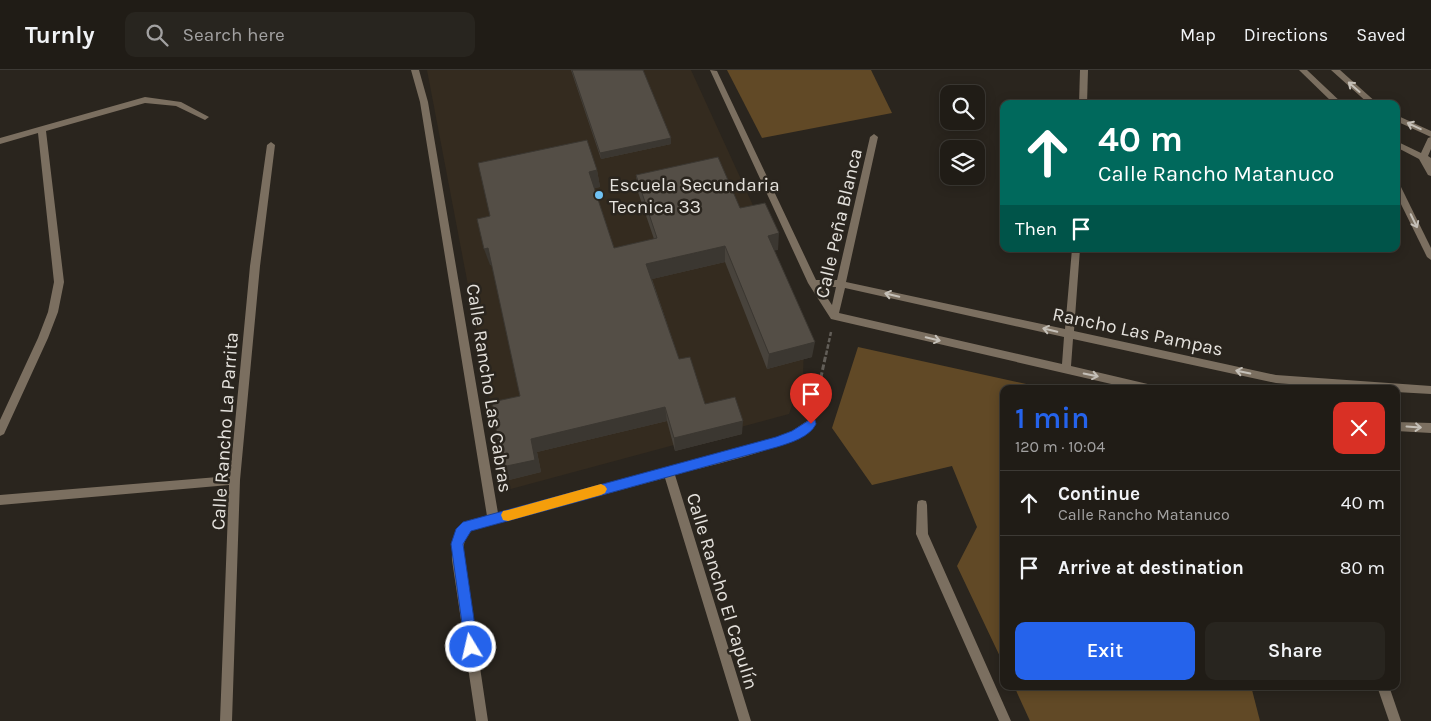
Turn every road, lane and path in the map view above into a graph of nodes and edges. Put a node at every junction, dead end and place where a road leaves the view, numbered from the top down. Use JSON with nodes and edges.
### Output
{"nodes":[{"id":1,"x":415,"y":70,"type":"edge"},
{"id":2,"x":1084,"y":70,"type":"edge"},
{"id":3,"x":1303,"y":70,"type":"edge"},
{"id":4,"x":1335,"y":70,"type":"edge"},
{"id":5,"x":713,"y":71,"type":"edge"},
{"id":6,"x":1083,"y":100,"type":"edge"},
{"id":7,"x":1336,"y":100,"type":"edge"},
{"id":8,"x":1369,"y":100,"type":"edge"},
{"id":9,"x":205,"y":117,"type":"dead end"},
{"id":10,"x":1400,"y":120,"type":"edge"},
{"id":11,"x":42,"y":129,"type":"junction"},
{"id":12,"x":1431,"y":134,"type":"edge"},
{"id":13,"x":874,"y":138,"type":"dead end"},
{"id":14,"x":1431,"y":140,"type":"edge"},
{"id":15,"x":0,"y":141,"type":"edge"},
{"id":16,"x":271,"y":145,"type":"dead end"},
{"id":17,"x":1400,"y":146,"type":"edge"},
{"id":18,"x":1427,"y":160,"type":"edge"},
{"id":19,"x":1431,"y":173,"type":"edge"},
{"id":20,"x":1400,"y":193,"type":"edge"},
{"id":21,"x":1076,"y":252,"type":"edge"},
{"id":22,"x":1431,"y":257,"type":"edge"},
{"id":23,"x":813,"y":284,"type":"junction"},
{"id":24,"x":841,"y":284,"type":"junction"},
{"id":25,"x":834,"y":316,"type":"junction"},
{"id":26,"x":1070,"y":335,"type":"junction"},
{"id":27,"x":1066,"y":370,"type":"junction"},
{"id":28,"x":1278,"y":384,"type":"edge"},
{"id":29,"x":1134,"y":385,"type":"edge"},
{"id":30,"x":1304,"y":385,"type":"edge"},
{"id":31,"x":1400,"y":389,"type":"edge"},
{"id":32,"x":1431,"y":390,"type":"edge"},
{"id":33,"x":811,"y":424,"type":"joint"},
{"id":34,"x":1400,"y":426,"type":"edge"},
{"id":35,"x":1431,"y":428,"type":"edge"},
{"id":36,"x":0,"y":431,"type":"edge"},
{"id":37,"x":668,"y":471,"type":"junction"},
{"id":38,"x":235,"y":480,"type":"junction"},
{"id":39,"x":0,"y":500,"type":"edge"},
{"id":40,"x":922,"y":505,"type":"dead end"},
{"id":41,"x":493,"y":519,"type":"junction"},
{"id":42,"x":1384,"y":690,"type":"edge"},
{"id":43,"x":226,"y":721,"type":"edge"},
{"id":44,"x":482,"y":721,"type":"edge"},
{"id":45,"x":745,"y":721,"type":"edge"},
{"id":46,"x":1005,"y":721,"type":"edge"},
{"id":47,"x":1395,"y":721,"type":"edge"}],
"edges":[{"from":1,"to":41,"type":"street","name":"Calle Rancho Las Cabras"},
{"from":2,"to":6,"type":"street"},
{"from":3,"to":7,"type":"street"},
{"from":8,"to":4,"type":"street","one_way":true},
{"from":5,"to":23,"type":"street"},
{"from":9,"to":11,"type":"street"},
{"from":12,"to":10,"type":"street","one_way":true},
{"from":11,"to":15,"type":"street"},
{"from":11,"to":36,"type":"street"},
{"from":13,"to":24,"type":"street","name":"Calle Peña Blanca"},
{"from":14,"to":18,"type":"street"},
{"from":16,"to":38,"type":"street","name":"Calle Rancho La Parrita"},
{"from":17,"to":18,"type":"street"},
{"from":18,"to":19,"type":"street"},
{"from":20,"to":22,"type":"street","one_way":true},
{"from":21,"to":26,"type":"street"},
{"from":23,"to":24,"type":"street","name":"Rancho Las Pampas"},
{"from":23,"to":25,"type":"street"},
{"from":24,"to":25,"type":"street","name":"Calle Peña Blanca"},
{"from":26,"to":24,"type":"street","name":"Rancho Las Pampas","one_way":true},
{"from":25,"to":27,"type":"street","one_way":true},
{"from":25,"to":33,"type":"path"},
{"from":26,"to":27,"type":"street"},
{"from":28,"to":26,"type":"street","name":"Rancho Las Pampas","one_way":true},
{"from":27,"to":29,"type":"street","one_way":true},
{"from":28,"to":30,"type":"street","name":"Rancho Las Pampas"},
{"from":31,"to":32,"type":"street","name":"Rancho Las Pampas"},
{"from":33,"to":37,"type":"street"},
{"from":34,"to":35,"type":"street","one_way":true},
{"from":37,"to":41,"type":"street"},
{"from":37,"to":45,"type":"street","name":"Calle Rancho El Capulín"},
{"from":38,"to":39,"type":"street"},
{"from":38,"to":43,"type":"street","name":"Calle Rancho La Parrita"},
{"from":40,"to":46,"type":"street"},
{"from":41,"to":44,"type":"street","name":"Calle Rancho Las Cabras"},
{"from":42,"to":47,"type":"street"}]}
